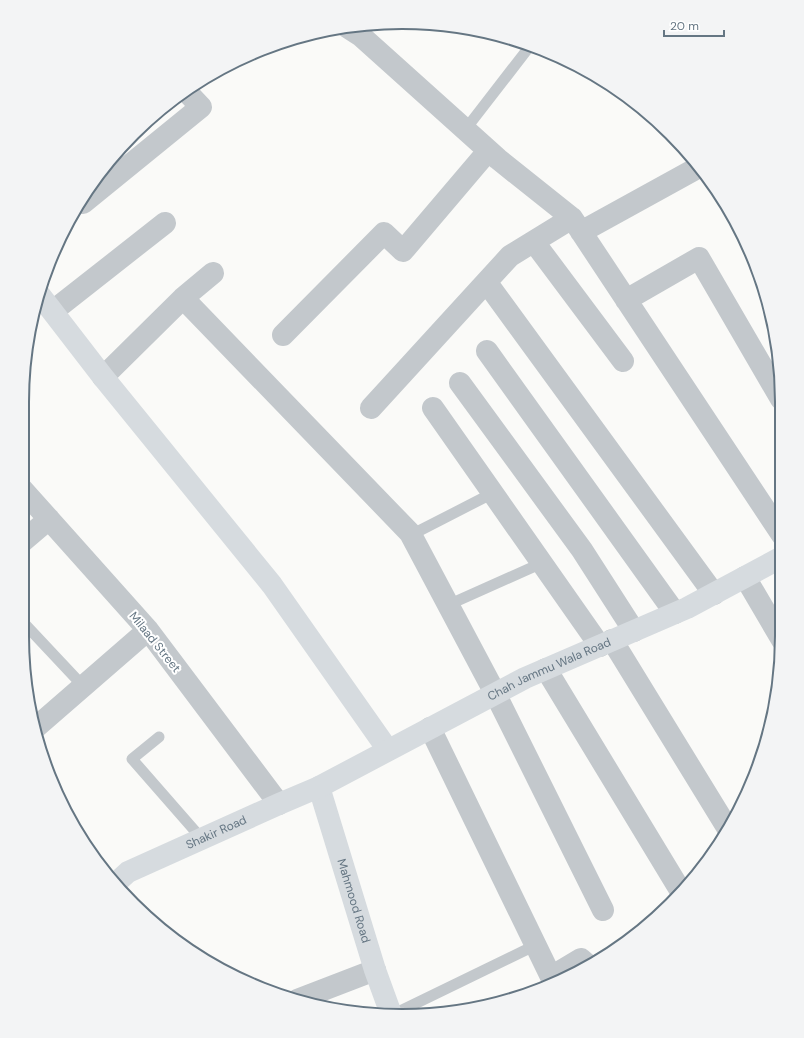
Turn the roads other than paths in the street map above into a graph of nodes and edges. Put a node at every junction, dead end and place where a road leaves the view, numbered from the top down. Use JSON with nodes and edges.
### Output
{"nodes":[{"id":1,"x":356,"y":32,"type":"edge"},
{"id":2,"x":526,"y":51,"type":"edge"},
{"id":3,"x":190,"y":95,"type":"edge"},
{"id":4,"x":465,"y":130,"type":"junction"},
{"id":5,"x":488,"y":151,"type":"junction"},
{"id":6,"x":693,"y":170,"type":"edge"},
{"id":7,"x":91,"y":196,"type":"edge"},
{"id":8,"x":165,"y":223,"type":"dead end"},
{"id":9,"x":576,"y":225,"type":"junction"},
{"id":10,"x":534,"y":242,"type":"junction"},
{"id":11,"x":213,"y":273,"type":"dead end"},
{"id":12,"x":487,"y":283,"type":"junction"},
{"id":13,"x":184,"y":298,"type":"junction"},
{"id":14,"x":44,"y":300,"type":"edge"},
{"id":15,"x":626,"y":300,"type":"junction"},
{"id":16,"x":53,"y":311,"type":"junction"},
{"id":17,"x":284,"y":335,"type":"dead end"},
{"id":18,"x":487,"y":351,"type":"dead end"},
{"id":19,"x":623,"y":361,"type":"dead end"},
{"id":20,"x":103,"y":377,"type":"junction"},
{"id":21,"x":460,"y":383,"type":"dead end"},
{"id":22,"x":774,"y":388,"type":"edge"},
{"id":23,"x":371,"y":408,"type":"dead end"},
{"id":24,"x":433,"y":408,"type":"dead end"},
{"id":25,"x":492,"y":493,"type":"junction"},
{"id":26,"x":29,"y":497,"type":"edge"},
{"id":27,"x":49,"y":518,"type":"junction"},
{"id":28,"x":775,"y":524,"type":"edge"},
{"id":29,"x":411,"y":535,"type":"junction"},
{"id":30,"x":29,"y":536,"type":"edge"},
{"id":31,"x":775,"y":562,"type":"edge"},
{"id":32,"x":542,"y":564,"type":"junction"},
{"id":33,"x":746,"y":577,"type":"junction"},
{"id":34,"x":714,"y":594,"type":"junction"},
{"id":35,"x":448,"y":605,"type":"junction"},
{"id":36,"x":676,"y":613,"type":"junction"},
{"id":37,"x":29,"y":628,"type":"edge"},
{"id":38,"x":775,"y":628,"type":"edge"},
{"id":39,"x":148,"y":630,"type":"junction"},
{"id":40,"x":634,"y":631,"type":"junction"},
{"id":41,"x":606,"y":643,"type":"junction"},
{"id":42,"x":546,"y":669,"type":"junction"},
{"id":43,"x":83,"y":686,"type":"junction"},
{"id":44,"x":495,"y":693,"type":"junction"},
{"id":45,"x":40,"y":723,"type":"edge"},
{"id":46,"x":430,"y":728,"type":"junction"},
{"id":47,"x":159,"y":737,"type":"dead end"},
{"id":48,"x":388,"y":750,"type":"junction"},
{"id":49,"x":319,"y":787,"type":"junction"},
{"id":50,"x":279,"y":804,"type":"junction"},
{"id":51,"x":725,"y":824,"type":"edge"},
{"id":52,"x":202,"y":839,"type":"junction"},
{"id":53,"x":120,"y":879,"type":"edge"},
{"id":54,"x":678,"y":887,"type":"edge"},
{"id":55,"x":603,"y":910,"type":"dead end"},
{"id":56,"x":536,"y":945,"type":"junction"},
{"id":57,"x":584,"y":961,"type":"edge"},
{"id":58,"x":375,"y":970,"type":"junction"},
{"id":59,"x":557,"y":976,"type":"edge"},
{"id":60,"x":552,"y":978,"type":"edge"},
{"id":61,"x":306,"y":996,"type":"edge"},
{"id":62,"x":389,"y":1008,"type":"edge"},
{"id":63,"x":404,"y":1009,"type":"edge"}],
"edges":[{"from":1,"to":4,"type":"street"},
{"from":2,"to":4,"type":"lane"},
{"from":3,"to":7,"type":"street"},
{"from":4,"to":5,"type":"street"},
{"from":5,"to":9,"type":"street"},
{"from":5,"to":17,"type":"street"},
{"from":6,"to":9,"type":"street"},
{"from":8,"to":16,"type":"street"},
{"from":9,"to":10,"type":"street"},
{"from":9,"to":15,"type":"street"},
{"from":10,"to":12,"type":"street"},
{"from":10,"to":19,"type":"street"},
{"from":11,"to":13,"type":"street"},
{"from":12,"to":23,"type":"street"},
{"from":12,"to":34,"type":"street"},
{"from":13,"to":20,"type":"street"},
{"from":13,"to":29,"type":"street"},
{"from":14,"to":16,"type":"street"},
{"from":15,"to":22,"type":"street"},
{"from":15,"to":28,"type":"street"},
{"from":16,"to":20,"type":"street"},
{"from":18,"to":36,"type":"street"},
{"from":20,"to":48,"type":"street"},
{"from":21,"to":40,"type":"street"},
{"from":24,"to":25,"type":"street"},
{"from":25,"to":29,"type":"lane"},
{"from":25,"to":32,"type":"street"},
{"from":26,"to":27,"type":"street","name":"Milaad Street"},
{"from":27,"to":30,"type":"street"},
{"from":27,"to":39,"type":"street","name":"Milaad Street"},
{"from":29,"to":35,"type":"street"},
{"from":31,"to":33,"type":"street","name":"Chah Jammu Wala Road"},
{"from":32,"to":35,"type":"lane"},
{"from":32,"to":41,"type":"street"},
{"from":33,"to":34,"type":"street","name":"Chah Jammu Wala Road"},
{"from":33,"to":38,"type":"street"},
{"from":34,"to":36,"type":"street","name":"Chah Jammu Wala Road"},
{"from":35,"to":44,"type":"street"},
{"from":36,"to":40,"type":"street","name":"Chah Jammu Wala Road"},
{"from":37,"to":43,"type":"lane"},
{"from":39,"to":43,"type":"street"},
{"from":39,"to":50,"type":"street","name":"Milaad Street"},
{"from":40,"to":41,"type":"street","name":"Chah Jammu Wala Road"},
{"from":41,"to":42,"type":"street","name":"Chah Jammu Wala Road"},
{"from":41,"to":51,"type":"street"},
{"from":42,"to":44,"type":"street","name":"Chah Jammu Wala Road"},
{"from":42,"to":54,"type":"street"},
{"from":43,"to":45,"type":"street"},
{"from":44,"to":46,"type":"street","name":"Chah Jammu Wala Road"},
{"from":44,"to":55,"type":"street"},
{"from":46,"to":48,"type":"street","name":"Chah Jammu Wala Road"},
{"from":46,"to":56,"type":"street"},
{"from":47,"to":52,"type":"lane"},
{"from":48,"to":49,"type":"street","name":"Chah Jammu Wala Road"},
{"from":49,"to":50,"type":"street","name":"Shakir Road"},
{"from":49,"to":58,"type":"street","name":"Mahmood Road"},
{"from":50,"to":52,"type":"street","name":"Shakir Road"},
{"from":52,"to":53,"type":"street","name":"Shakir Road"},
{"from":56,"to":60,"type":"street"},
{"from":56,"to":63,"type":"lane"},
{"from":57,"to":59,"type":"street"},
{"from":58,"to":61,"type":"street"},
{"from":58,"to":62,"type":"street","name":"Mahmood Road"}]}
